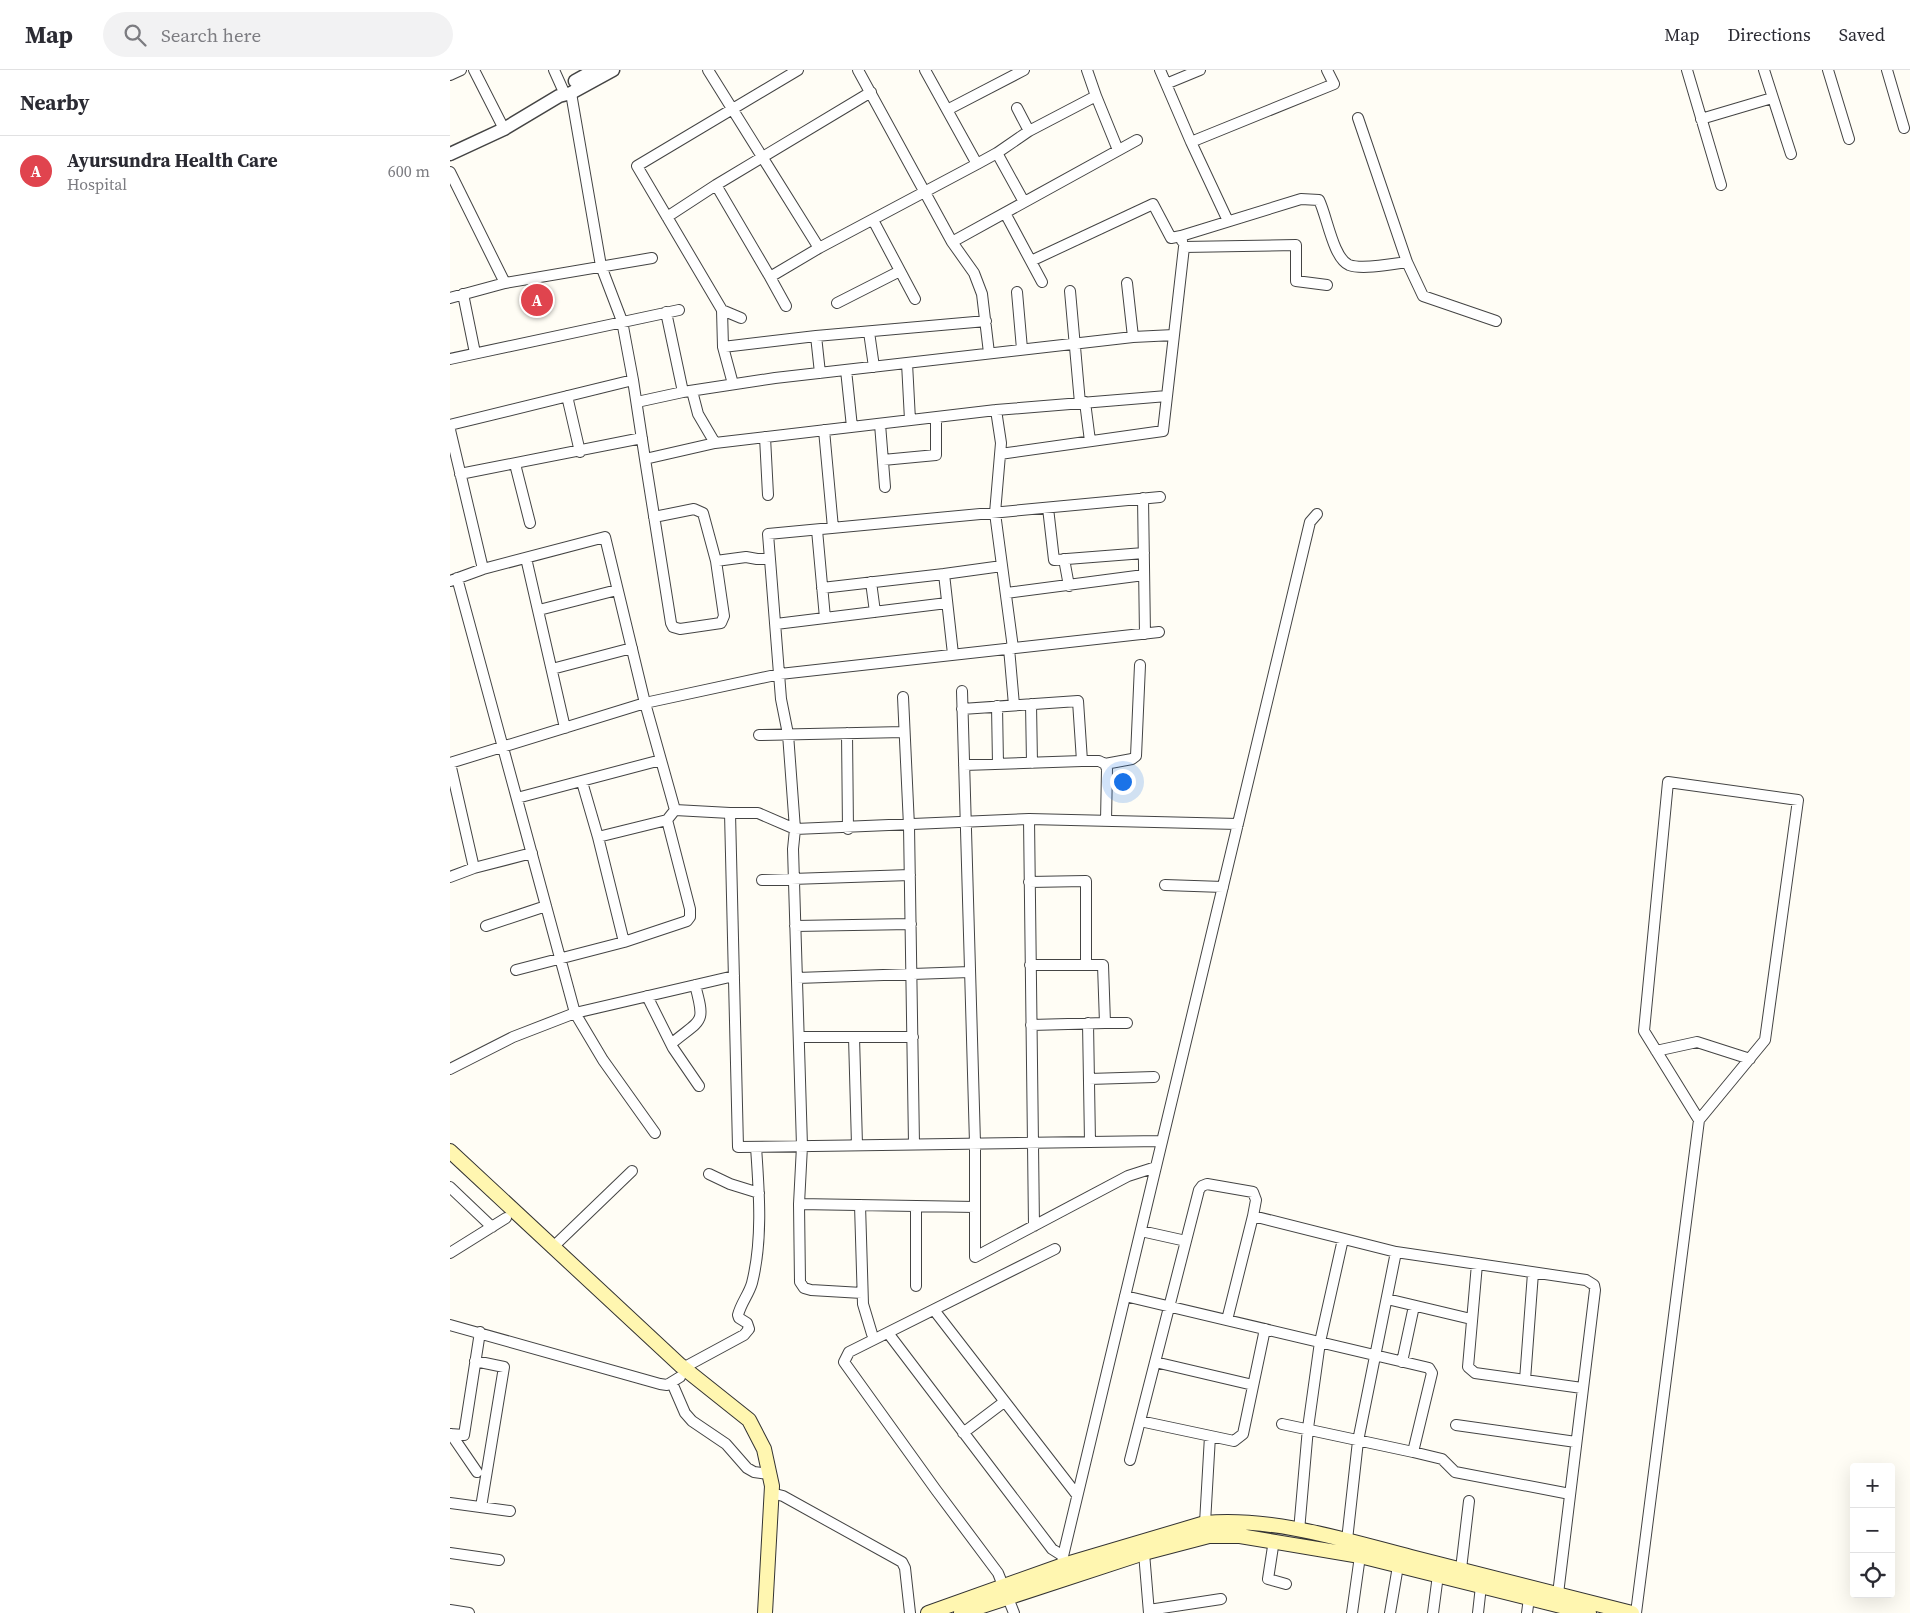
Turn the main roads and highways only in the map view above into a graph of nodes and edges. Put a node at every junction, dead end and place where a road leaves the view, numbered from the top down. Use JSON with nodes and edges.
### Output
{"nodes":[{"id":1,"x":450,"y":1151,"type":"edge"},
{"id":2,"x":450,"y":1164,"type":"edge"},
{"id":3,"x":678,"y":1376,"type":"junction"},
{"id":4,"x":1207,"y":1530,"type":"junction"},
{"id":5,"x":1062,"y":1567,"type":"junction"},
{"id":6,"x":1006,"y":1591,"type":"junction"},
{"id":7,"x":1580,"y":1612,"type":"edge"},
{"id":8,"x":765,"y":1613,"type":"edge"},
{"id":9,"x":928,"y":1613,"type":"edge"},
{"id":10,"x":961,"y":1613,"type":"edge"},
{"id":11,"x":1632,"y":1613,"type":"edge"}],
"edges":[{"from":1,"to":3,"type":"main road"},
{"from":2,"to":3,"type":"main road"},
{"from":3,"to":8,"type":"main road"},
{"from":4,"to":5,"type":"main road"},
{"from":4,"to":5,"type":"main road"},
{"from":4,"to":7,"type":"main road"},
{"from":4,"to":11,"type":"main road"},
{"from":5,"to":6,"type":"main road"},
{"from":6,"to":9,"type":"main road"},
{"from":6,"to":10,"type":"main road"}]}
